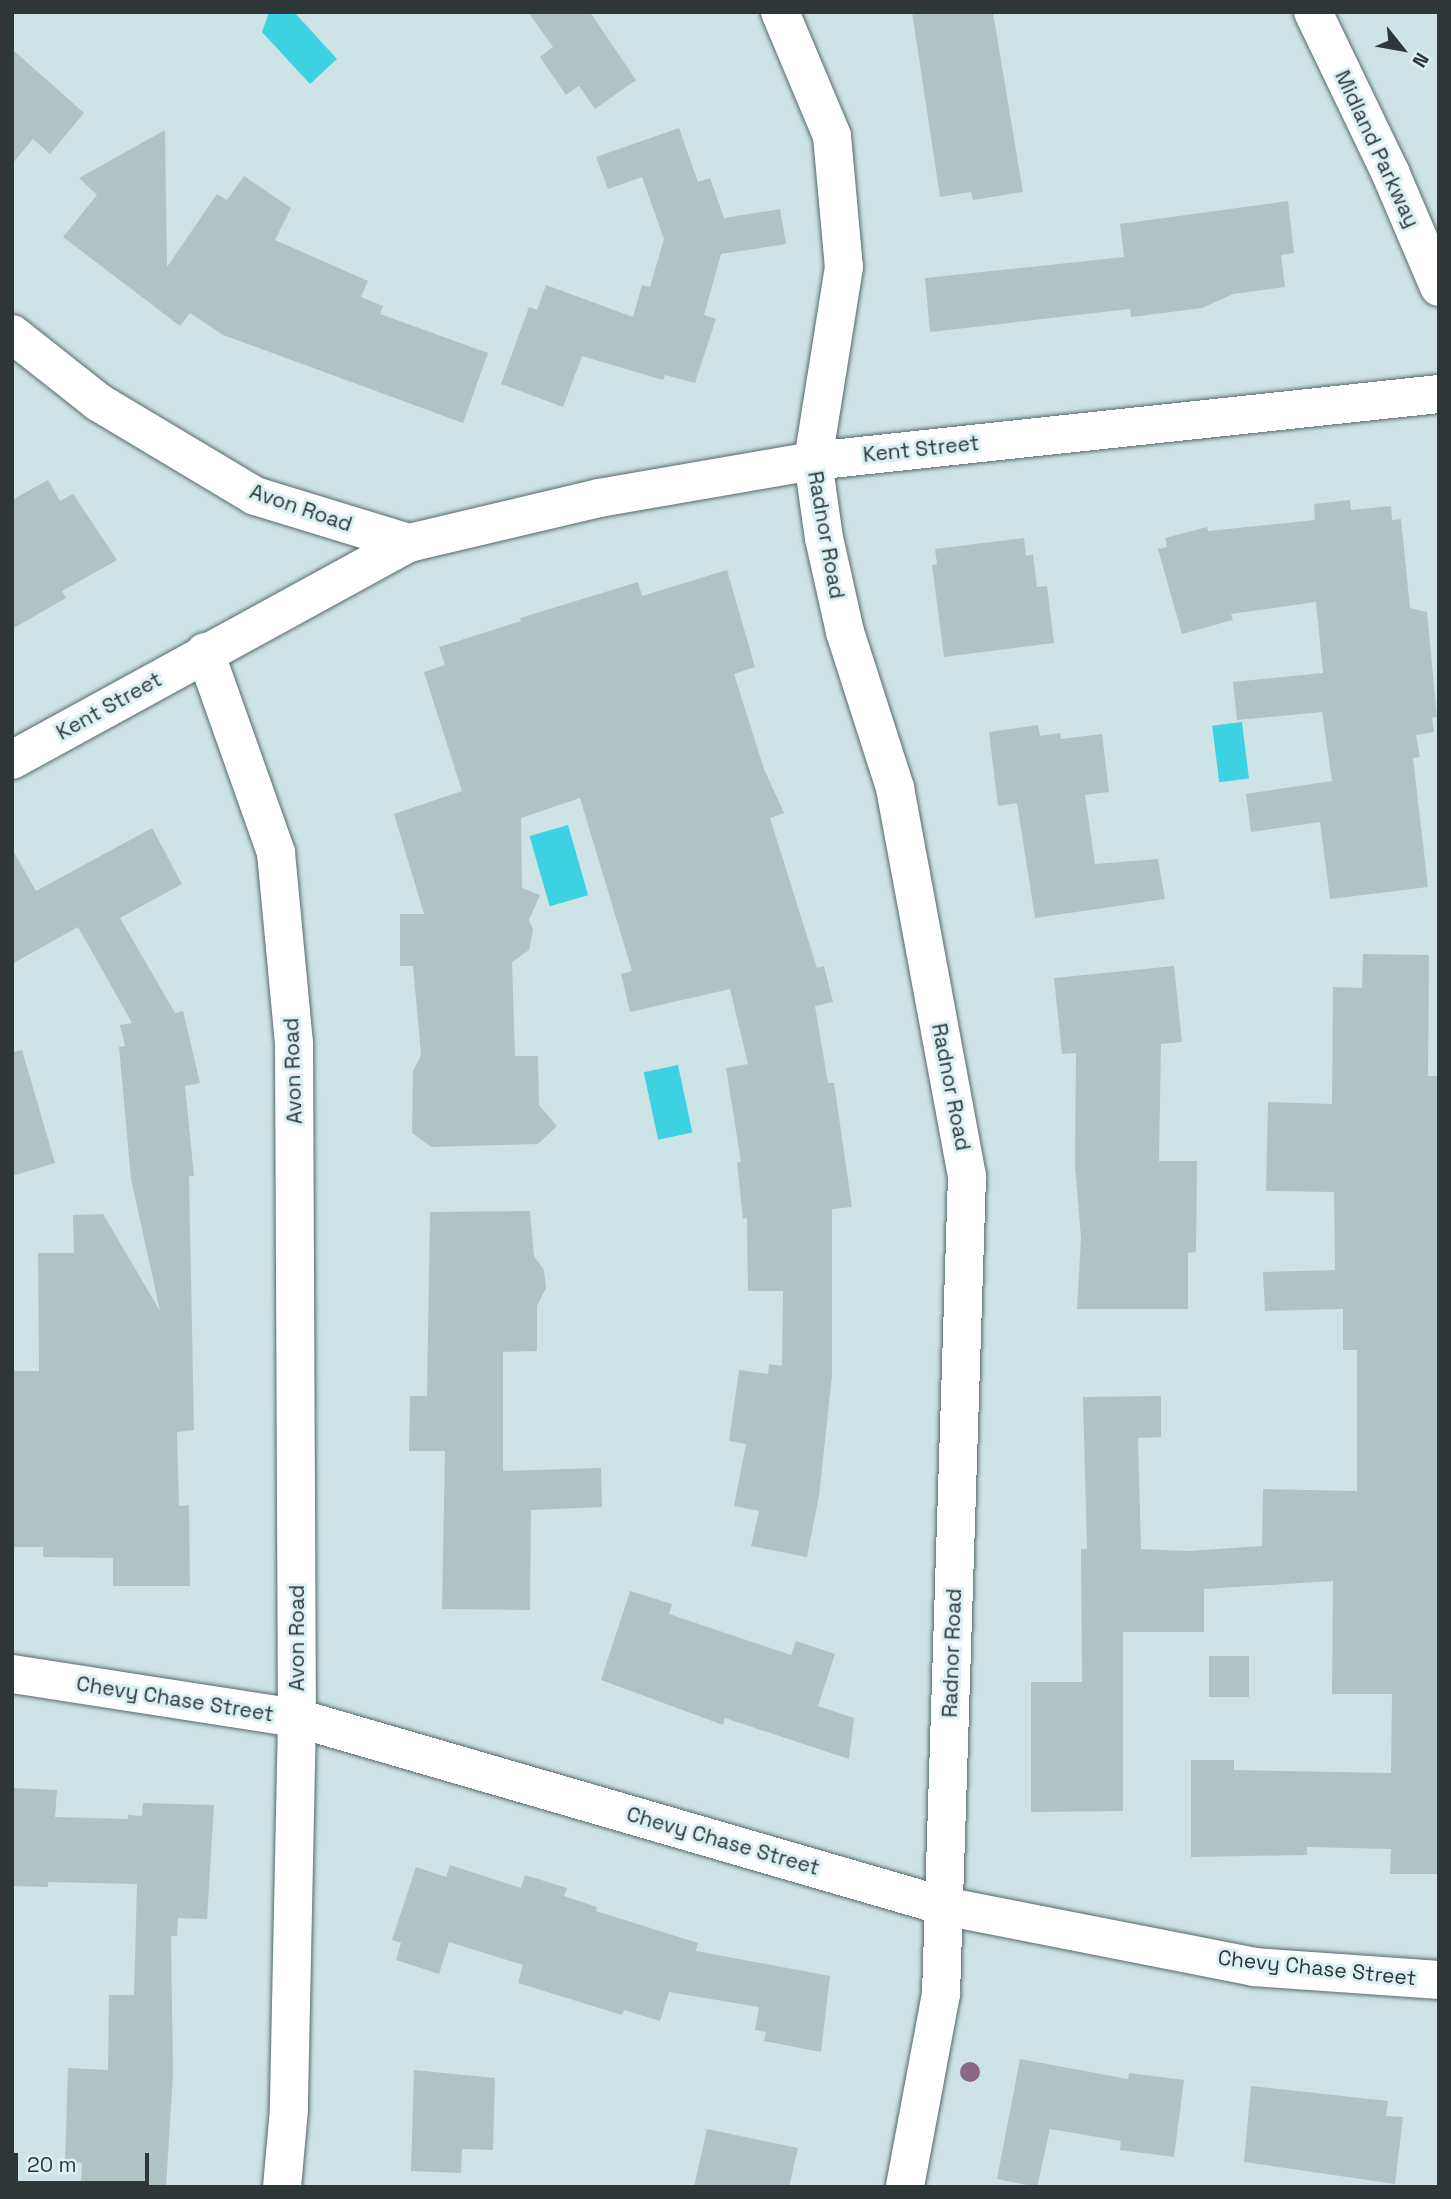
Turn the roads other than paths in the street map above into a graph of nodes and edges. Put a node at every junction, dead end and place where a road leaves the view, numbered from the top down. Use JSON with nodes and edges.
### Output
{"nodes":[{"id":1,"x":780,"y":12,"type":"edge"},
{"id":2,"x":1313,"y":12,"type":"edge"},
{"id":3,"x":1439,"y":287,"type":"edge"},
{"id":4,"x":12,"y":334,"type":"edge"},
{"id":5,"x":1439,"y":394,"type":"edge"},
{"id":6,"x":813,"y":461,"type":"junction"},
{"id":7,"x":409,"y":543,"type":"junction"},
{"id":8,"x":205,"y":652,"type":"junction"},
{"id":9,"x":12,"y":760,"type":"edge"},
{"id":10,"x":12,"y":1674,"type":"edge"},
{"id":11,"x":297,"y":1718,"type":"junction"},
{"id":12,"x":944,"y":1906,"type":"junction"},
{"id":13,"x":1439,"y":1980,"type":"edge"},
{"id":14,"x":282,"y":2187,"type":"edge"},
{"id":15,"x":905,"y":2187,"type":"edge"}],
"edges":[{"from":1,"to":6,"type":"street","name":"Radnor Road"},
{"from":2,"to":3,"type":"street","name":"Midland Parkway"},
{"from":4,"to":7,"type":"street","name":"Avon Road"},
{"from":5,"to":6,"type":"street","name":"Kent Street"},
{"from":6,"to":7,"type":"street","name":"Kent Street"},
{"from":6,"to":12,"type":"street","name":"Radnor Road"},
{"from":7,"to":8,"type":"street"},
{"from":8,"to":9,"type":"street","name":"Kent Street"},
{"from":8,"to":11,"type":"street","name":"Avon Road"},
{"from":10,"to":11,"type":"street","name":"Chevy Chase Street"},
{"from":11,"to":12,"type":"street","name":"Chevy Chase Street"},
{"from":11,"to":14,"type":"street","name":"Avon Road"},
{"from":12,"to":13,"type":"street","name":"Chevy Chase Street"},
{"from":12,"to":15,"type":"street","name":"Radnor Road"}]}
